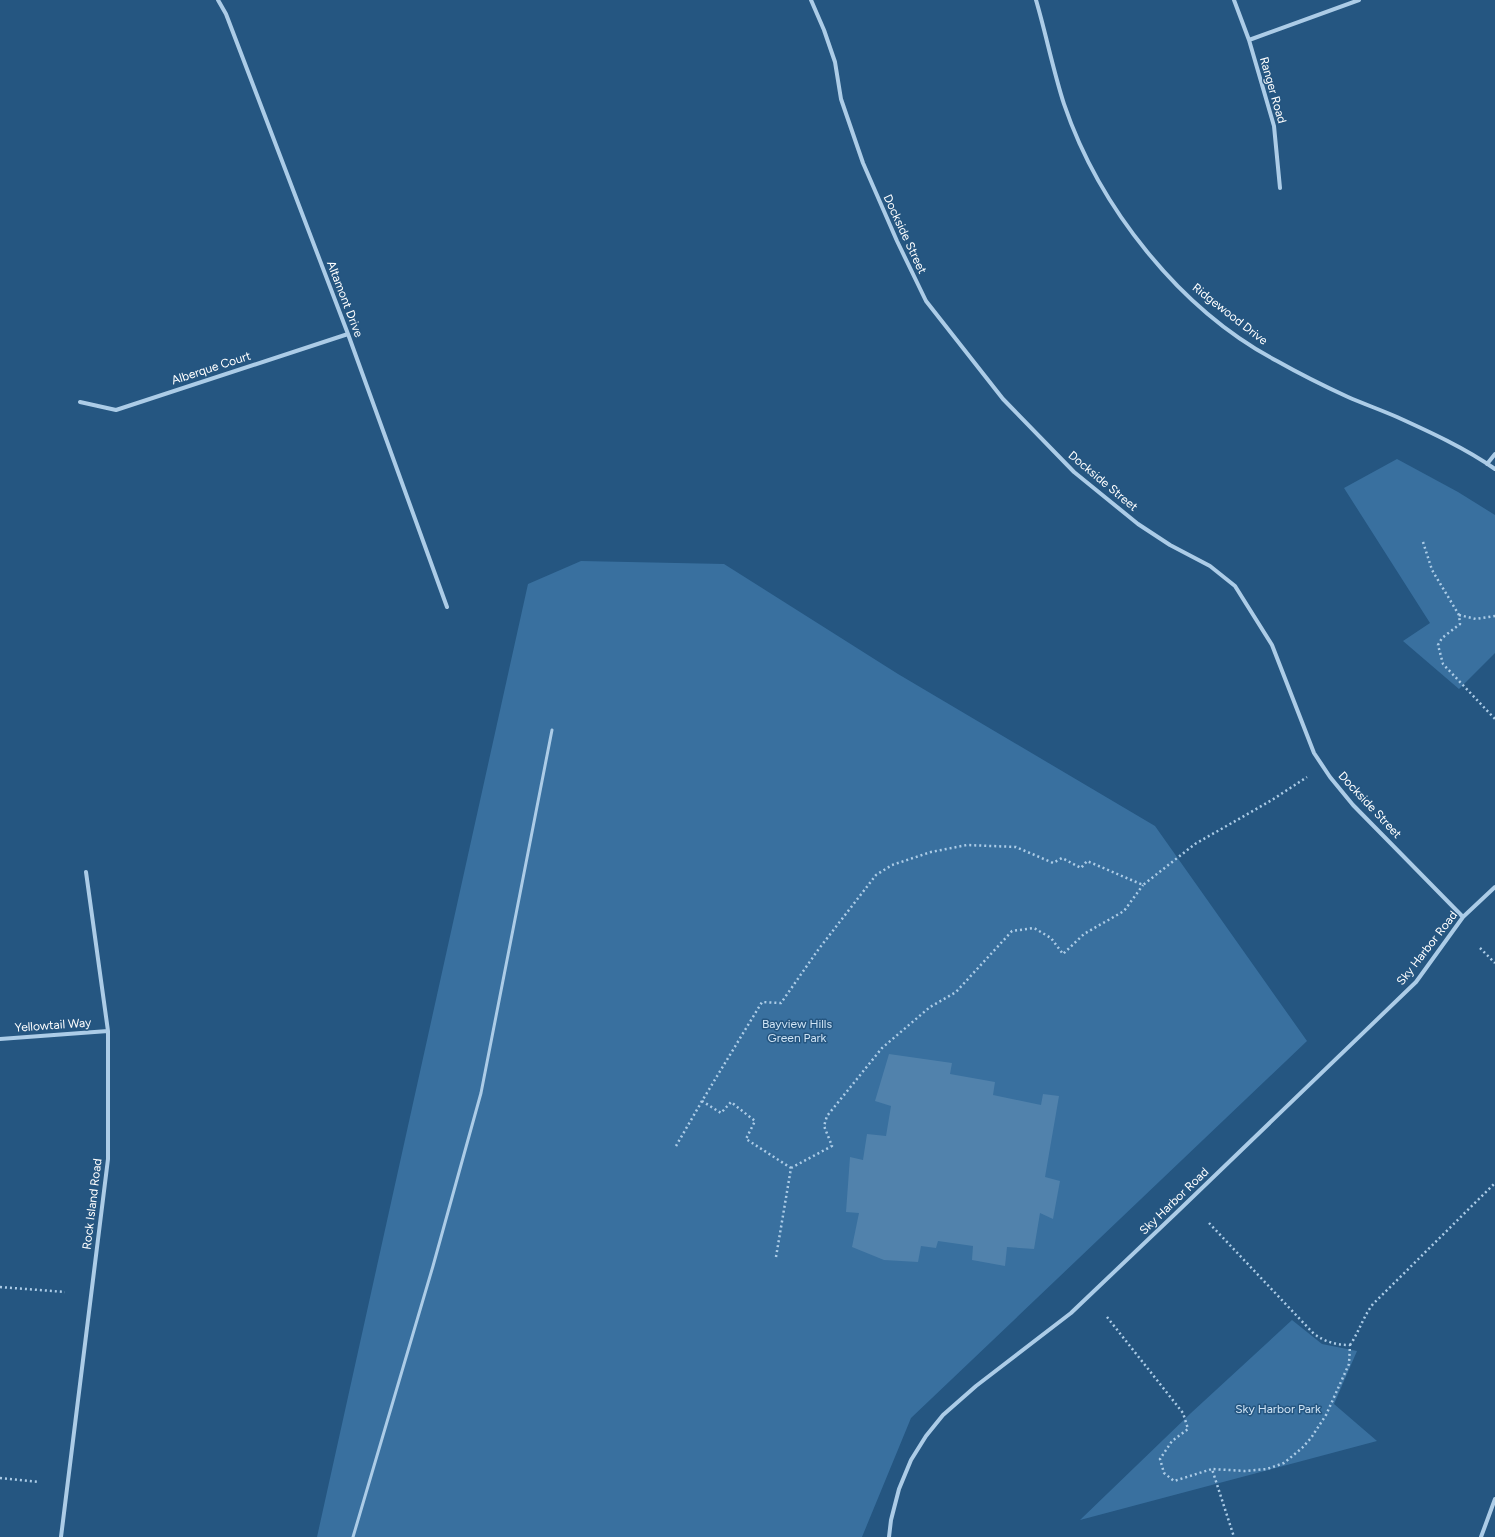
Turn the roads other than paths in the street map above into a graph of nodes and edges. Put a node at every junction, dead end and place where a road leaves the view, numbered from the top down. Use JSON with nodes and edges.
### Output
{"nodes":[{"id":1,"x":218,"y":0,"type":"edge"},
{"id":2,"x":811,"y":0,"type":"edge"},
{"id":3,"x":1036,"y":0,"type":"edge"},
{"id":4,"x":1234,"y":0,"type":"edge"},
{"id":5,"x":1359,"y":0,"type":"edge"},
{"id":6,"x":1249,"y":40,"type":"junction"},
{"id":7,"x":1280,"y":188,"type":"dead end"},
{"id":8,"x":348,"y":334,"type":"junction"},
{"id":9,"x":80,"y":402,"type":"dead end"},
{"id":10,"x":1495,"y":454,"type":"edge"},
{"id":11,"x":1487,"y":464,"type":"junction"},
{"id":12,"x":1495,"y":469,"type":"edge"},
{"id":13,"x":447,"y":607,"type":"dead end"},
{"id":14,"x":552,"y":730,"type":"dead end"},
{"id":15,"x":86,"y":872,"type":"dead end"},
{"id":16,"x":1495,"y":887,"type":"edge"},
{"id":17,"x":1463,"y":917,"type":"junction"},
{"id":18,"x":108,"y":1031,"type":"junction"},
{"id":19,"x":0,"y":1039,"type":"edge"},
{"id":20,"x":1495,"y":1499,"type":"edge"},
{"id":21,"x":61,"y":1537,"type":"edge"},
{"id":22,"x":353,"y":1537,"type":"edge"},
{"id":23,"x":889,"y":1537,"type":"edge"},
{"id":24,"x":1481,"y":1537,"type":"edge"}],
"edges":[{"from":1,"to":8,"type":"street","name":"Altamont Drive"},
{"from":2,"to":17,"type":"street","name":"Dockside Street"},
{"from":3,"to":11,"type":"street","name":"Ridgewood Drive"},
{"from":4,"to":6,"type":"street","name":"Ranger Road"},
{"from":5,"to":6,"type":"street"},
{"from":6,"to":7,"type":"street","name":"Ranger Road"},
{"from":8,"to":9,"type":"street","name":"Alberque Court"},
{"from":8,"to":13,"type":"street","name":"Altamont Drive"},
{"from":10,"to":11,"type":"street"},
{"from":11,"to":12,"type":"street","name":"Ridgewood Drive"},
{"from":14,"to":22,"type":"lane"},
{"from":15,"to":18,"type":"street","name":"Rock Island Road"},
{"from":16,"to":17,"type":"street","name":"Sky Harbor Road"},
{"from":17,"to":23,"type":"street","name":"Sky Harbor Road"},
{"from":18,"to":19,"type":"street","name":"Yellowtail Way"},
{"from":18,"to":21,"type":"street","name":"Rock Island Road"},
{"from":20,"to":24,"type":"street"}]}
